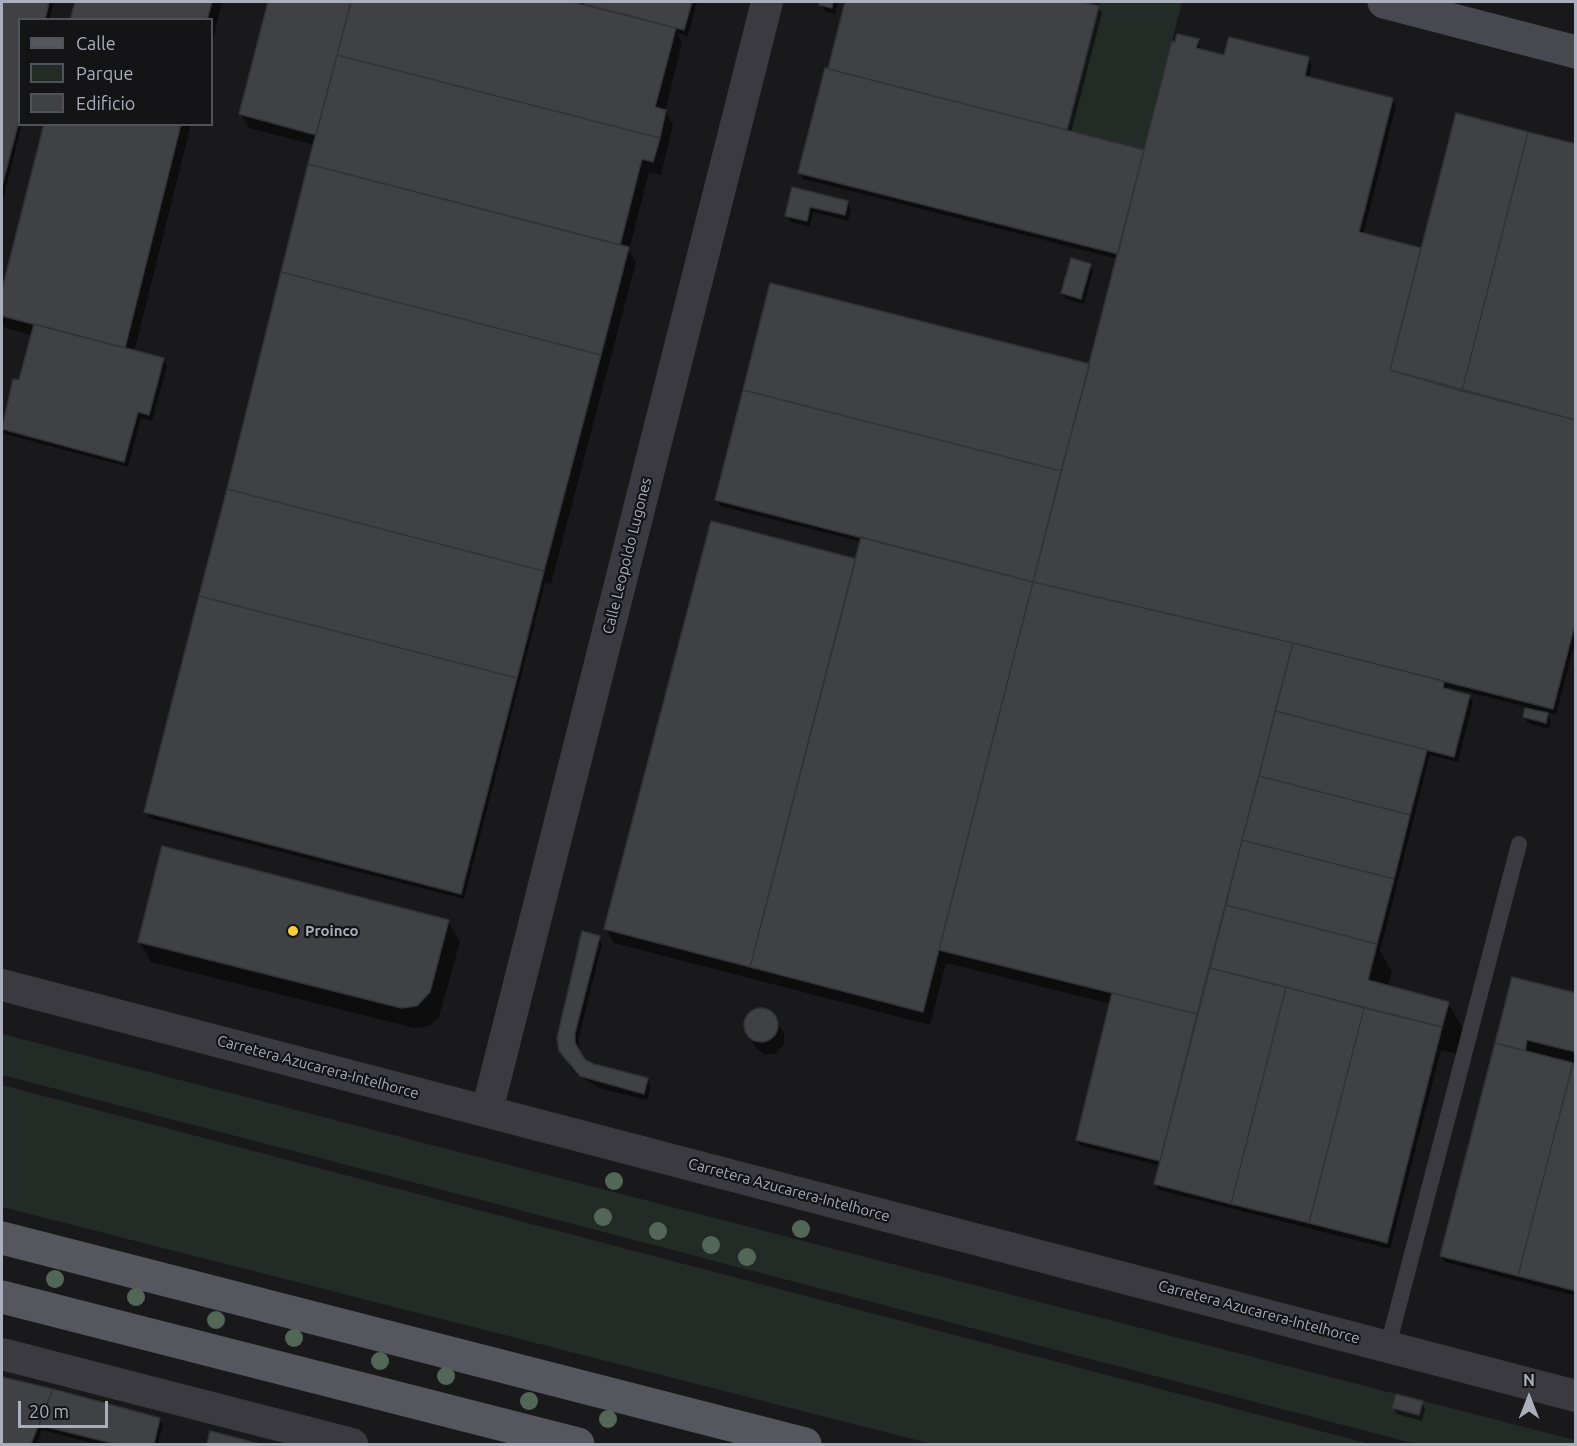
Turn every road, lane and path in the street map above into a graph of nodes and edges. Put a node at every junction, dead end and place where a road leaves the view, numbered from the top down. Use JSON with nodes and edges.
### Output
{"nodes":[{"id":1,"x":767,"y":2,"type":"edge"},
{"id":2,"x":1384,"y":2,"type":"edge"},
{"id":3,"x":1575,"y":52,"type":"edge"},
{"id":4,"x":1520,"y":844,"type":"dead end"},
{"id":5,"x":2,"y":985,"type":"edge"},
{"id":6,"x":487,"y":1111,"type":"junction"},
{"id":7,"x":2,"y":1238,"type":"edge"},
{"id":8,"x":2,"y":1297,"type":"edge"},
{"id":9,"x":1388,"y":1346,"type":"junction"},
{"id":10,"x":2,"y":1354,"type":"edge"},
{"id":11,"x":1575,"y":1396,"type":"edge"},
{"id":12,"x":340,"y":1443,"type":"edge"},
{"id":13,"x":578,"y":1444,"type":"edge"},
{"id":14,"x":805,"y":1444,"type":"edge"}],
"edges":[{"from":1,"to":6,"type":"street","name":"Calle Leopoldo Lugones"},
{"from":2,"to":3,"type":"street"},
{"from":4,"to":9,"type":"lane"},
{"from":5,"to":6,"type":"street","name":"Carretera Azucarera-Intelhorce"},
{"from":6,"to":9,"type":"street","name":"Carretera Azucarera-Intelhorce"},
{"from":7,"to":14,"type":"main road"},
{"from":8,"to":13,"type":"main road"},
{"from":9,"to":11,"type":"street","name":"Carretera Azucarera-Intelhorce"},
{"from":10,"to":12,"type":"street"}]}
